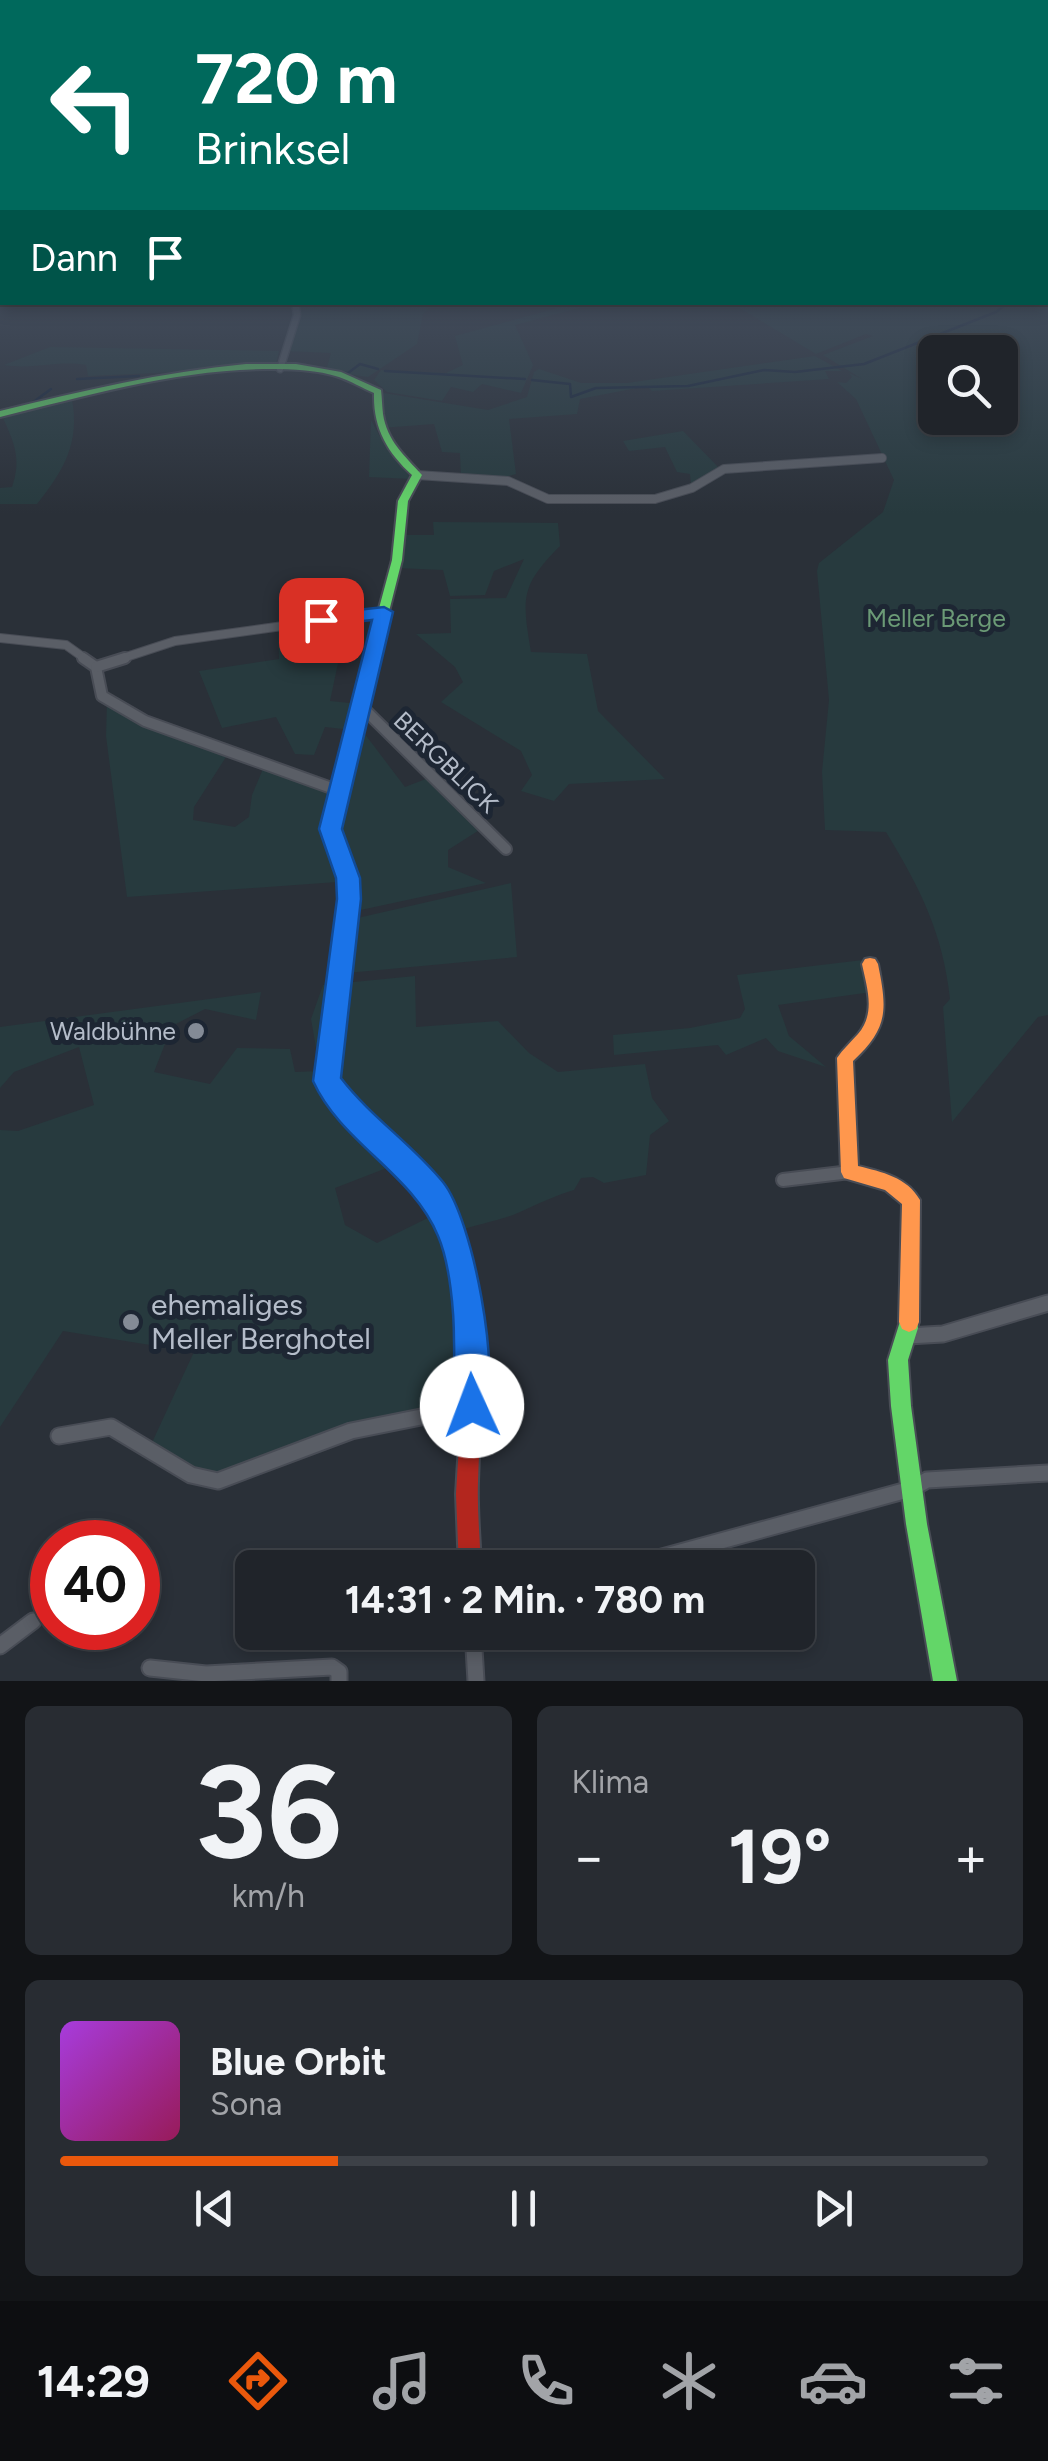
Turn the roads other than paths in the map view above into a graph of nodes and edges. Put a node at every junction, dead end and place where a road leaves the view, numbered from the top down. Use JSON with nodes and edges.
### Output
{"nodes":[{"id":1,"x":284,"y":357,"type":"edge"},
{"id":2,"x":280,"y":370,"type":"junction"},
{"id":3,"x":0,"y":414,"type":"edge"},
{"id":4,"x":882,"y":458,"type":"dead end"},
{"id":5,"x":417,"y":475,"type":"junction"},
{"id":6,"x":384,"y":612,"type":"junction"},
{"id":7,"x":0,"y":638,"type":"edge"},
{"id":8,"x":96,"y":667,"type":"junction"},
{"id":9,"x":359,"y":704,"type":"junction"},
{"id":10,"x":337,"y":790,"type":"junction"},
{"id":11,"x":506,"y":849,"type":"dead end"},
{"id":12,"x":870,"y":964,"type":"dead end"},
{"id":13,"x":850,"y":1172,"type":"junction"},
{"id":14,"x":782,"y":1180,"type":"dead end"},
{"id":15,"x":1048,"y":1304,"type":"edge"},
{"id":16,"x":908,"y":1336,"type":"junction"},
{"id":17,"x":472,"y":1406,"type":"junction"},
{"id":18,"x":59,"y":1436,"type":"dead end"},
{"id":19,"x":1048,"y":1473,"type":"edge"},
{"id":20,"x":911,"y":1490,"type":"junction"},
{"id":21,"x":469,"y":1550,"type":"edge"},
{"id":22,"x":689,"y":1550,"type":"edge"},
{"id":23,"x":30,"y":1623,"type":"edge"},
{"id":24,"x":0,"y":1646,"type":"edge"},
{"id":25,"x":474,"y":1650,"type":"edge"},
{"id":26,"x":150,"y":1668,"type":"dead end"},
{"id":27,"x":339,"y":1681,"type":"edge"},
{"id":28,"x":476,"y":1681,"type":"edge"},
{"id":29,"x":944,"y":1681,"type":"edge"}],
"edges":[{"from":1,"to":2,"type":"street"},
{"from":2,"to":3,"type":"street"},
{"from":2,"to":5,"type":"street"},
{"from":4,"to":5,"type":"street"},
{"from":5,"to":6,"type":"street"},
{"from":6,"to":8,"type":"street"},
{"from":6,"to":9,"type":"street"},
{"from":7,"to":8,"type":"street"},
{"from":8,"to":10,"type":"street"},
{"from":9,"to":10,"type":"street"},
{"from":9,"to":11,"type":"street","name":"BERGBLICK"},
{"from":10,"to":17,"type":"street"},
{"from":12,"to":13,"type":"street"},
{"from":13,"to":14,"type":"street"},
{"from":13,"to":16,"type":"street"},
{"from":15,"to":16,"type":"street"},
{"from":16,"to":20,"type":"street"},
{"from":17,"to":18,"type":"street"},
{"from":17,"to":21,"type":"street"},
{"from":19,"to":20,"type":"street"},
{"from":20,"to":22,"type":"street"},
{"from":20,"to":29,"type":"street"},
{"from":23,"to":24,"type":"street"},
{"from":25,"to":28,"type":"street"},
{"from":26,"to":27,"type":"street"}]}
